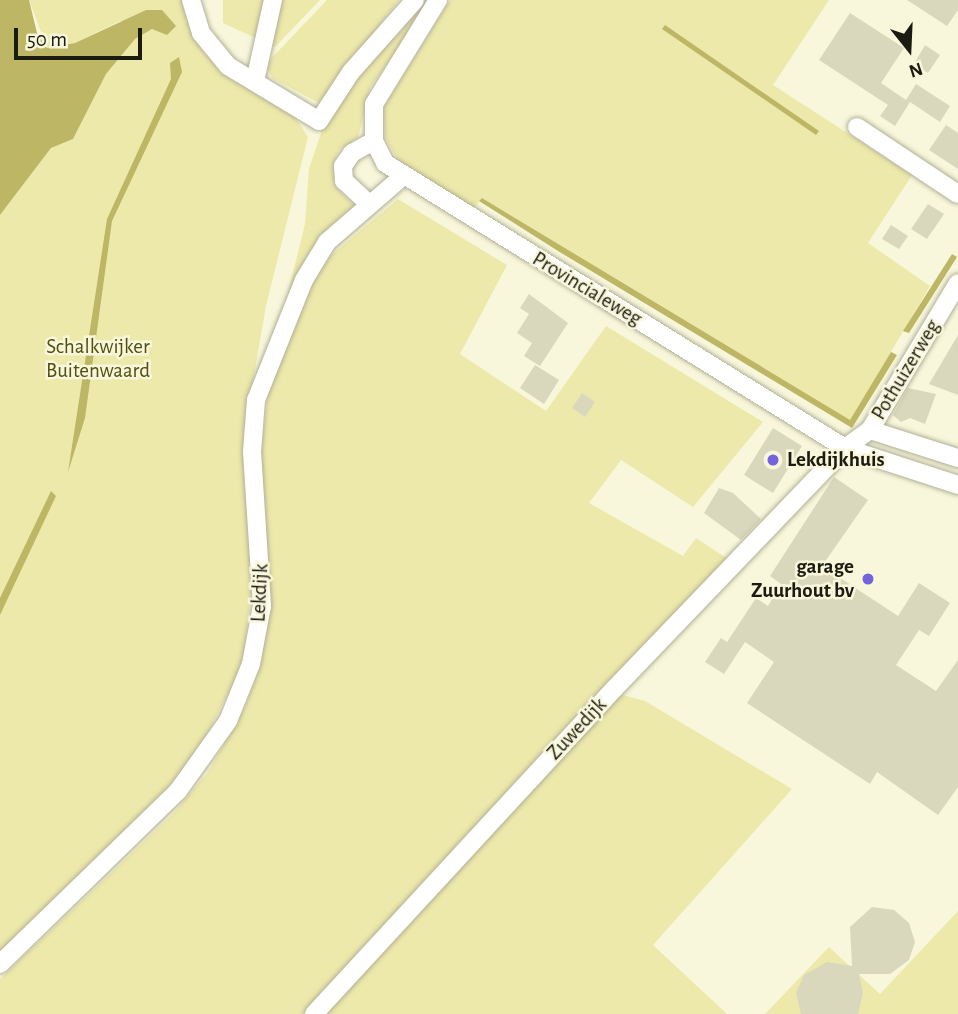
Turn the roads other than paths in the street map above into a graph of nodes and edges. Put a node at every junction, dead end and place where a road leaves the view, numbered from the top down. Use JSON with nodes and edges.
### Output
{"nodes":[{"id":1,"x":191,"y":0,"type":"edge"},
{"id":2,"x":273,"y":0,"type":"edge"},
{"id":3,"x":415,"y":0,"type":"edge"},
{"id":4,"x":438,"y":0,"type":"edge"},
{"id":5,"x":255,"y":81,"type":"junction"},
{"id":6,"x":857,"y":127,"type":"dead end"},
{"id":7,"x":374,"y":141,"type":"junction"},
{"id":8,"x":402,"y":177,"type":"junction"},
{"id":9,"x":958,"y":194,"type":"edge"},
{"id":10,"x":368,"y":203,"type":"junction"},
{"id":11,"x":958,"y":283,"type":"edge"},
{"id":12,"x":870,"y":430,"type":"junction"},
{"id":13,"x":845,"y":448,"type":"junction"},
{"id":14,"x":958,"y":458,"type":"edge"},
{"id":15,"x":958,"y":485,"type":"edge"},
{"id":16,"x":0,"y":964,"type":"edge"},
{"id":17,"x":314,"y":1014,"type":"edge"}],
"edges":[{"from":1,"to":5,"type":"street"},
{"from":2,"to":5,"type":"street"},
{"from":3,"to":5,"type":"street"},
{"from":4,"to":7,"type":"street"},
{"from":6,"to":9,"type":"street"},
{"from":7,"to":8,"type":"street","name":"Provincialeweg"},
{"from":7,"to":10,"type":"street"},
{"from":8,"to":10,"type":"street","name":"Lekdijk"},
{"from":8,"to":13,"type":"street","name":"Provincialeweg"},
{"from":10,"to":16,"type":"street","name":"Lekdijk"},
{"from":11,"to":12,"type":"street","name":"Pothuizerweg"},
{"from":12,"to":13,"type":"street","name":"Pothuizerweg"},
{"from":12,"to":14,"type":"street"},
{"from":13,"to":15,"type":"street","name":"Provincialeweg"},
{"from":13,"to":17,"type":"street","name":"Zuwedijk"}]}
